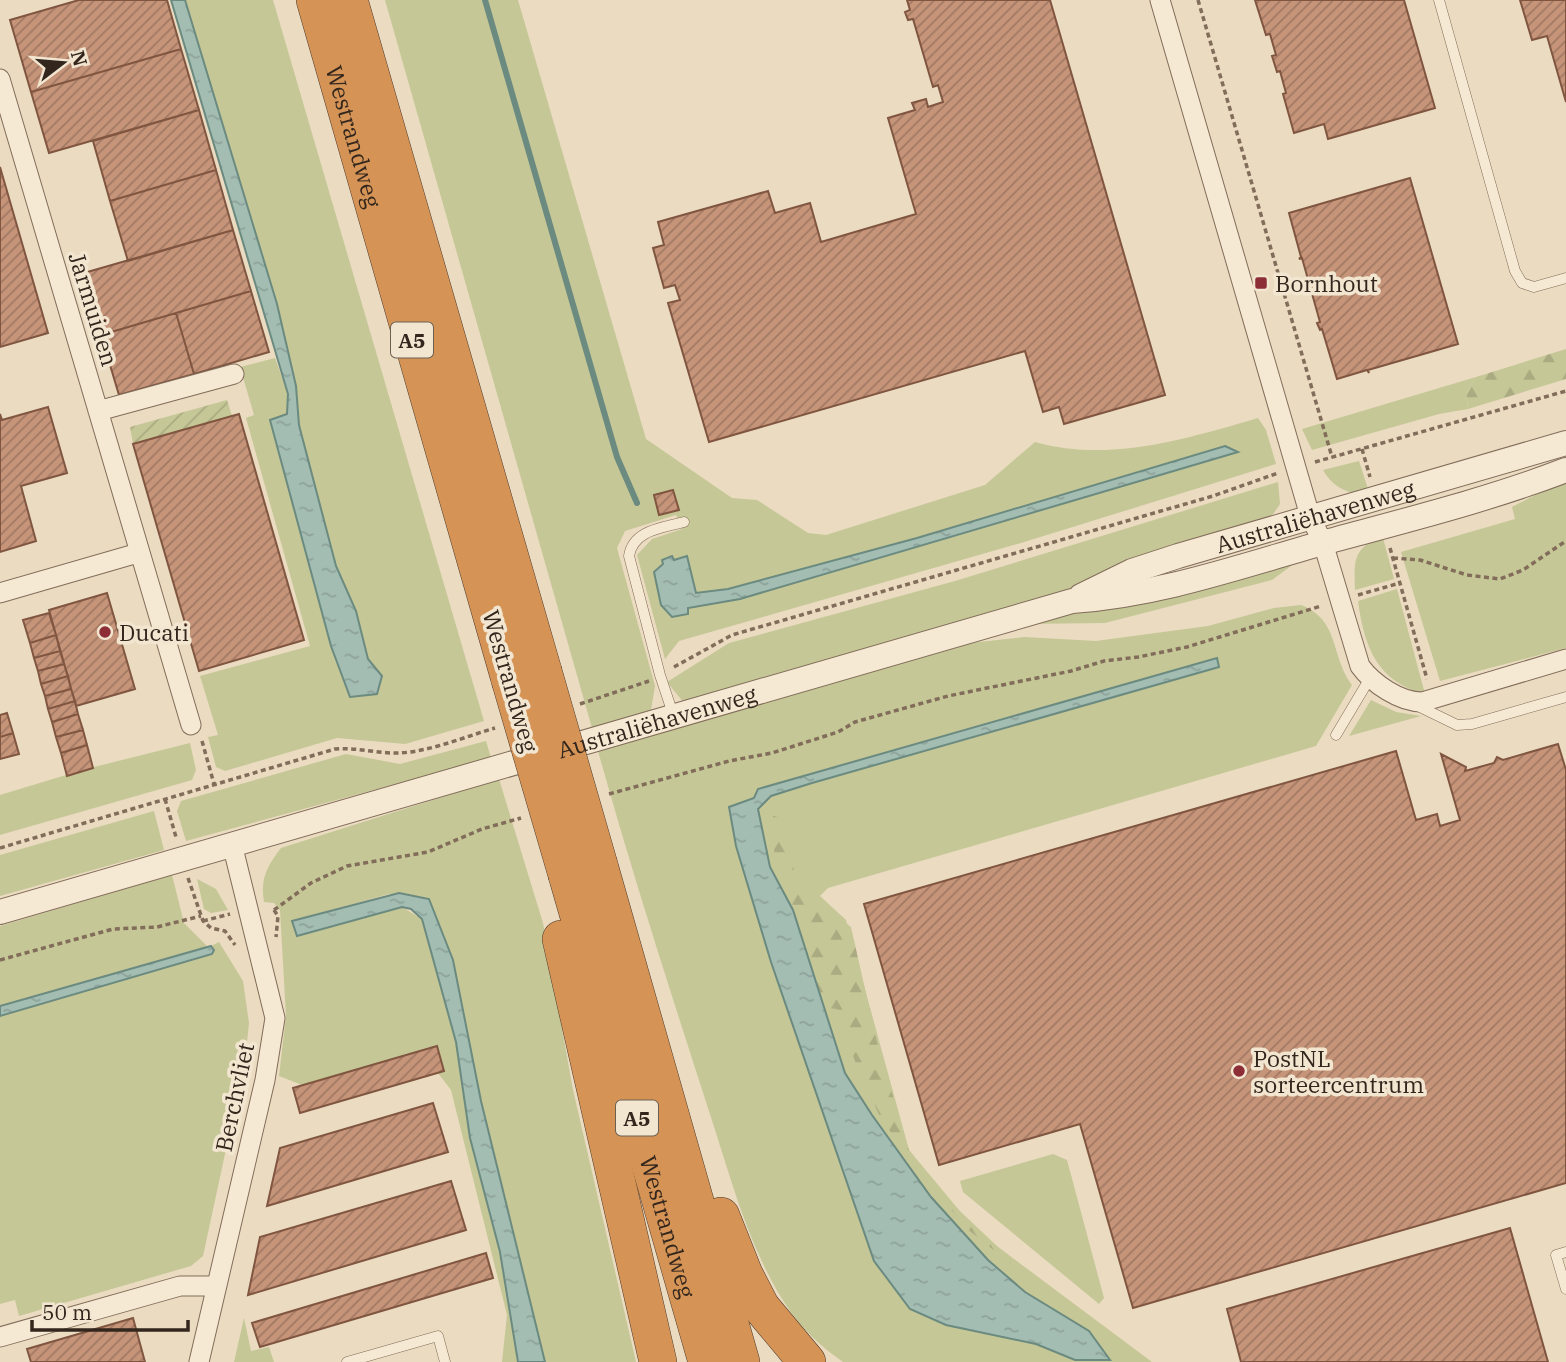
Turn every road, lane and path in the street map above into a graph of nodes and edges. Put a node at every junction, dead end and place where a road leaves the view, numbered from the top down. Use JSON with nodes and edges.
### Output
{"nodes":[{"id":1,"x":314,"y":0,"type":"edge"},
{"id":2,"x":349,"y":0,"type":"edge"},
{"id":3,"x":1160,"y":0,"type":"edge"},
{"id":4,"x":1198,"y":0,"type":"edge"},
{"id":5,"x":1439,"y":0,"type":"edge"},
{"id":6,"x":0,"y":79,"type":"edge"},
{"id":7,"x":1566,"y":278,"type":"edge"},
{"id":8,"x":234,"y":374,"type":"dead end"},
{"id":9,"x":1566,"y":391,"type":"edge"},
{"id":10,"x":99,"y":411,"type":"junction"},
{"id":11,"x":1566,"y":443,"type":"edge"},
{"id":12,"x":1362,"y":449,"type":"junction"},
{"id":13,"x":1332,"y":457,"type":"junction"},
{"id":14,"x":1316,"y":462,"type":"dead end"},
{"id":15,"x":1566,"y":470,"type":"edge"},
{"id":16,"x":1376,"y":497,"type":"junction"},
{"id":17,"x":1310,"y":516,"type":"junction"},
{"id":18,"x":684,"y":522,"type":"dead end"},
{"id":19,"x":1384,"y":526,"type":"junction"},
{"id":20,"x":1566,"y":541,"type":"edge"},
{"id":21,"x":1323,"y":543,"type":"junction"},
{"id":22,"x":138,"y":553,"type":"junction"},
{"id":23,"x":1393,"y":558,"type":"junction"},
{"id":24,"x":1400,"y":583,"type":"junction"},
{"id":25,"x":0,"y":593,"type":"edge"},
{"id":26,"x":1072,"y":601,"type":"junction"},
{"id":27,"x":1340,"y":601,"type":"junction"},
{"id":28,"x":1566,"y":659,"type":"edge"},
{"id":29,"x":527,"y":676,"type":"junction"},
{"id":30,"x":1370,"y":678,"type":"junction"},
{"id":31,"x":1566,"y":697,"type":"edge"},
{"id":32,"x":1433,"y":700,"type":"junction"},
{"id":33,"x":1409,"y":702,"type":"junction"},
{"id":34,"x":674,"y":717,"type":"junction"},
{"id":35,"x":191,"y":725,"type":"joint"},
{"id":36,"x":1336,"y":735,"type":"dead end"},
{"id":37,"x":214,"y":785,"type":"dead end"},
{"id":38,"x":608,"y":794,"type":"dead end"},
{"id":39,"x":540,"y":811,"type":"junction"},
{"id":40,"x":25,"y":841,"type":"dead end"},
{"id":41,"x":232,"y":844,"type":"junction"},
{"id":42,"x":0,"y":848,"type":"edge"},
{"id":43,"x":571,"y":873,"type":"junction"},
{"id":44,"x":274,"y":910,"type":"dead end"},
{"id":45,"x":0,"y":912,"type":"edge"},
{"id":46,"x":0,"y":960,"type":"edge"},
{"id":47,"x":264,"y":965,"type":"junction"},
{"id":48,"x":631,"y":979,"type":"junction"},
{"id":49,"x":1566,"y":1252,"type":"edge"},
{"id":50,"x":214,"y":1286,"type":"junction"},
{"id":51,"x":1566,"y":1289,"type":"edge"},
{"id":52,"x":0,"y":1337,"type":"edge"},
{"id":53,"x":199,"y":1362,"type":"edge"},
{"id":54,"x":346,"y":1362,"type":"edge"},
{"id":55,"x":445,"y":1362,"type":"edge"},
{"id":56,"x":658,"y":1362,"type":"edge"},
{"id":57,"x":707,"y":1362,"type":"edge"},
{"id":58,"x":741,"y":1362,"type":"edge"},
{"id":59,"x":807,"y":1362,"type":"edge"}],
"edges":[{"from":1,"to":29,"type":"highway","name":"Westrandweg","number":"A5"},
{"from":2,"to":29,"type":"highway","name":"Westrandweg","number":"A5"},
{"from":3,"to":17,"type":"street"},
{"from":4,"to":13,"type":"path"},
{"from":5,"to":7,"type":"lane"},
{"from":6,"to":10,"type":"street","name":"Jarmuiden"},
{"from":8,"to":10,"type":"street"},
{"from":9,"to":12,"type":"path"},
{"from":10,"to":22,"type":"street","name":"Jarmuiden"},
{"from":11,"to":16,"type":"street","name":"Australiëhavenweg"},
{"from":12,"to":13,"type":"path"},
{"from":12,"to":16,"type":"path"},
{"from":13,"to":14,"type":"path"},
{"from":15,"to":19,"type":"street","name":"Australiëhavenweg"},
{"from":16,"to":17,"type":"street","name":"Australiëhavenweg"},
{"from":17,"to":21,"type":"street"},
{"from":17,"to":26,"type":"street","name":"Australiëhavenweg"},
{"from":18,"to":34,"type":"lane"},
{"from":19,"to":21,"type":"street","name":"Australiëhavenweg"},
{"from":19,"to":23,"type":"path"},
{"from":20,"to":23,"type":"path"},
{"from":21,"to":26,"type":"street","name":"Australiëhavenweg"},
{"from":21,"to":27,"type":"street","name":"Australiëhavenweg"},
{"from":22,"to":25,"type":"street"},
{"from":22,"to":35,"type":"street","name":"Jarmuiden"},
{"from":23,"to":24,"type":"path"},
{"from":24,"to":27,"type":"path"},
{"from":24,"to":32,"type":"path"},
{"from":26,"to":34,"type":"street","name":"Australiëhavenweg"},
{"from":27,"to":30,"type":"street","name":"Australiëhavenweg"},
{"from":27,"to":38,"type":"path"},
{"from":28,"to":32,"type":"street"},
{"from":29,"to":39,"type":"highway","name":"Westrandweg","number":"A5","bridge":true},
{"from":29,"to":43,"type":"highway","name":"Westrandweg","number":"A5","bridge":true},
{"from":30,"to":33,"type":"street","name":"Australiëhavenweg"},
{"from":30,"to":36,"type":"lane"},
{"from":31,"to":33,"type":"lane"},
{"from":32,"to":33,"type":"street"},
{"from":34,"to":41,"type":"street","name":"Australiëhavenweg"},
{"from":35,"to":37,"type":"path"},
{"from":39,"to":43,"type":"highway","number":"A5","bridge":true},
{"from":39,"to":44,"type":"path"},
{"from":40,"to":42,"type":"path"},
{"from":41,"to":45,"type":"street","name":"Australiëhavenweg"},
{"from":41,"to":47,"type":"street","name":"Berchvliet"},
{"from":43,"to":48,"type":"highway","name":"Westrandweg","number":"A5"},
{"from":43,"to":56,"type":"highway","number":"A5"},
{"from":43,"to":57,"type":"highway","name":"Westrandweg","number":"A5"},
{"from":46,"to":47,"type":"path"},
{"from":47,"to":50,"type":"street","name":"Berchvliet"},
{"from":48,"to":58,"type":"highway","name":"Westrandweg","number":"A5"},
{"from":48,"to":59,"type":"highway","number":"A5"},
{"from":49,"to":51,"type":"lane"},
{"from":50,"to":52,"type":"street"},
{"from":50,"to":53,"type":"street","name":"Berchvliet"},
{"from":54,"to":55,"type":"lane"}]}
